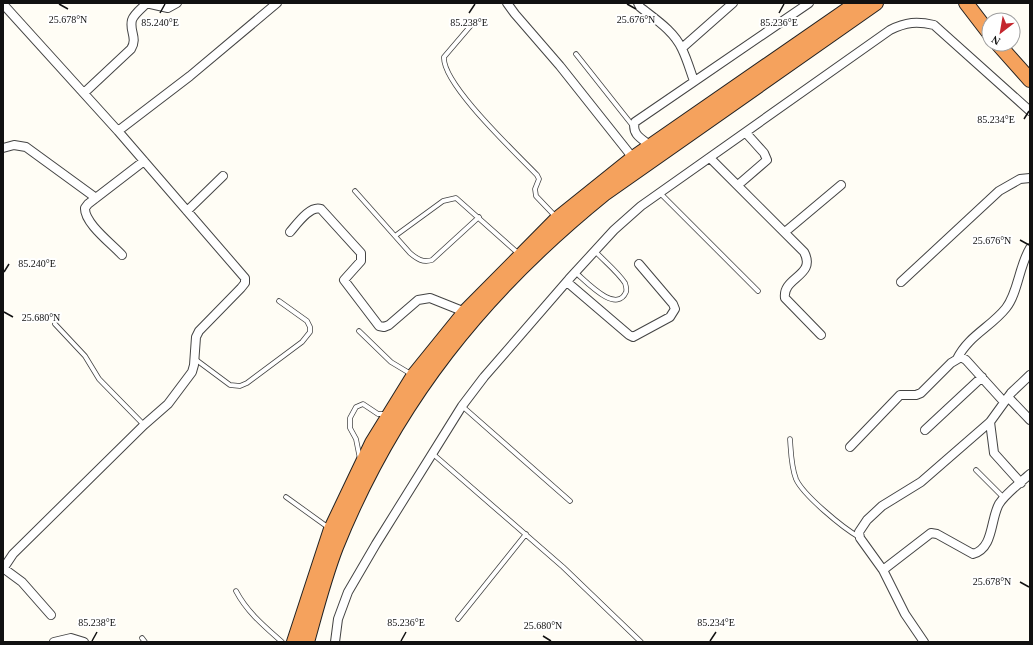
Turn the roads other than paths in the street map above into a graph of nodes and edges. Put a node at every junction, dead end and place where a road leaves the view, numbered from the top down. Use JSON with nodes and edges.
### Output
{"nodes":[{"id":1,"x":147,"y":3,"type":"edge"},
{"id":2,"x":177,"y":3,"type":"edge"},
{"id":3,"x":277,"y":3,"type":"edge"},
{"id":4,"x":508,"y":3,"type":"edge"},
{"id":5,"x":638,"y":3,"type":"edge"},
{"id":6,"x":733,"y":3,"type":"edge"},
{"id":7,"x":809,"y":3,"type":"edge"},
{"id":8,"x":857,"y":3,"type":"edge"},
{"id":9,"x":876,"y":3,"type":"edge"},
{"id":10,"x":3,"y":4,"type":"edge"},
{"id":11,"x":965,"y":5,"type":"edge"},
{"id":12,"x":473,"y":23,"type":"dead end"},
{"id":13,"x":981,"y":24,"type":"edge"},
{"id":14,"x":682,"y":48,"type":"junction"},
{"id":15,"x":1005,"y":52,"type":"edge"},
{"id":16,"x":576,"y":54,"type":"dead end"},
{"id":17,"x":1030,"y":80,"type":"edge"},
{"id":18,"x":694,"y":81,"type":"junction"},
{"id":19,"x":84,"y":93,"type":"junction"},
{"id":20,"x":1030,"y":111,"type":"edge"},
{"id":21,"x":634,"y":127,"type":"junction"},
{"id":22,"x":118,"y":131,"type":"junction"},
{"id":23,"x":746,"y":133,"type":"junction"},
{"id":24,"x":651,"y":146,"type":"junction"},
{"id":25,"x":3,"y":148,"type":"edge"},
{"id":26,"x":633,"y":158,"type":"junction"},
{"id":27,"x":710,"y":158,"type":"junction"},
{"id":28,"x":144,"y":161,"type":"junction"},
{"id":29,"x":223,"y":176,"type":"dead end"},
{"id":30,"x":1030,"y":178,"type":"edge"},
{"id":31,"x":841,"y":185,"type":"dead end"},
{"id":32,"x":738,"y":186,"type":"junction"},
{"id":33,"x":355,"y":191,"type":"dead end"},
{"id":34,"x":659,"y":193,"type":"junction"},
{"id":35,"x":96,"y":198,"type":"junction"},
{"id":36,"x":187,"y":211,"type":"junction"},
{"id":37,"x":479,"y":217,"type":"junction"},
{"id":38,"x":557,"y":219,"type":"junction"},
{"id":39,"x":290,"y":232,"type":"dead end"},
{"id":40,"x":785,"y":232,"type":"junction"},
{"id":41,"x":395,"y":236,"type":"junction"},
{"id":42,"x":1030,"y":248,"type":"edge"},
{"id":43,"x":595,"y":250,"type":"junction"},
{"id":44,"x":122,"y":255,"type":"dead end"},
{"id":45,"x":520,"y":255,"type":"junction"},
{"id":46,"x":639,"y":264,"type":"dead end"},
{"id":47,"x":575,"y":272,"type":"junction"},
{"id":48,"x":567,"y":282,"type":"junction"},
{"id":49,"x":901,"y":282,"type":"dead end"},
{"id":50,"x":758,"y":291,"type":"dead end"},
{"id":51,"x":279,"y":301,"type":"dead end"},
{"id":52,"x":464,"y":312,"type":"junction"},
{"id":53,"x":55,"y":324,"type":"dead end"},
{"id":54,"x":359,"y":331,"type":"dead end"},
{"id":55,"x":821,"y":335,"type":"dead end"},
{"id":56,"x":957,"y":358,"type":"junction"},
{"id":57,"x":195,"y":359,"type":"junction"},
{"id":58,"x":414,"y":375,"type":"junction"},
{"id":59,"x":1030,"y":375,"type":"edge"},
{"id":60,"x":982,"y":377,"type":"junction"},
{"id":61,"x":1006,"y":399,"type":"junction"},
{"id":62,"x":462,"y":406,"type":"junction"},
{"id":63,"x":389,"y":413,"type":"junction"},
{"id":64,"x":1030,"y":420,"type":"edge"},
{"id":65,"x":990,"y":422,"type":"junction"},
{"id":66,"x":144,"y":425,"type":"junction"},
{"id":67,"x":925,"y":430,"type":"dead end"},
{"id":68,"x":790,"y":439,"type":"dead end"},
{"id":69,"x":850,"y":447,"type":"dead end"},
{"id":70,"x":433,"y":454,"type":"junction"},
{"id":71,"x":361,"y":465,"type":"junction"},
{"id":72,"x":976,"y":470,"type":"dead end"},
{"id":73,"x":1030,"y":474,"type":"edge"},
{"id":74,"x":1021,"y":483,"type":"junction"},
{"id":75,"x":286,"y":497,"type":"dead end"},
{"id":76,"x":1005,"y":498,"type":"junction"},
{"id":77,"x":570,"y":501,"type":"dead end"},
{"id":78,"x":331,"y":529,"type":"junction"},
{"id":79,"x":526,"y":534,"type":"junction"},
{"id":80,"x":860,"y":538,"type":"junction"},
{"id":81,"x":3,"y":568,"type":"edge"},
{"id":82,"x":882,"y":570,"type":"junction"},
{"id":83,"x":236,"y":591,"type":"dead end"},
{"id":84,"x":51,"y":615,"type":"dead end"},
{"id":85,"x":458,"y":619,"type":"dead end"},
{"id":86,"x":142,"y":638,"type":"dead end"},
{"id":87,"x":337,"y":641,"type":"edge"},
{"id":88,"x":54,"y":642,"type":"edge"},
{"id":89,"x":84,"y":642,"type":"edge"},
{"id":90,"x":145,"y":642,"type":"edge"},
{"id":91,"x":282,"y":642,"type":"edge"},
{"id":92,"x":294,"y":642,"type":"edge"},
{"id":93,"x":307,"y":642,"type":"edge"},
{"id":94,"x":641,"y":642,"type":"edge"},
{"id":95,"x":924,"y":642,"type":"edge"}],
"edges":[{"from":1,"to":2,"type":"street"},
{"from":1,"to":19,"type":"street"},
{"from":3,"to":22,"type":"street"},
{"from":4,"to":26,"type":"street"},
{"from":5,"to":14,"type":"street"},
{"from":6,"to":14,"type":"street"},
{"from":7,"to":18,"type":"street"},
{"from":8,"to":24,"type":"highway"},
{"from":9,"to":93,"type":"highway"},
{"from":10,"to":19,"type":"street"},
{"from":11,"to":13,"type":"highway"},
{"from":12,"to":38,"type":"lane"},
{"from":14,"to":18,"type":"street"},
{"from":15,"to":17,"type":"highway"},
{"from":16,"to":21,"type":"lane"},
{"from":18,"to":21,"type":"street"},
{"from":19,"to":22,"type":"street"},
{"from":20,"to":23,"type":"street"},
{"from":21,"to":24,"type":"street"},
{"from":22,"to":28,"type":"street"},
{"from":23,"to":27,"type":"street"},
{"from":23,"to":32,"type":"street"},
{"from":24,"to":26,"type":"highway"},
{"from":25,"to":35,"type":"street"},
{"from":26,"to":38,"type":"highway"},
{"from":27,"to":32,"type":"street"},
{"from":27,"to":34,"type":"street"},
{"from":28,"to":35,"type":"street"},
{"from":28,"to":36,"type":"street"},
{"from":29,"to":36,"type":"street"},
{"from":30,"to":49,"type":"street"},
{"from":31,"to":40,"type":"street"},
{"from":32,"to":40,"type":"street"},
{"from":33,"to":41,"type":"lane"},
{"from":34,"to":43,"type":"street"},
{"from":34,"to":50,"type":"lane"},
{"from":35,"to":44,"type":"street"},
{"from":36,"to":57,"type":"street"},
{"from":37,"to":41,"type":"lane"},
{"from":37,"to":41,"type":"lane"},
{"from":37,"to":45,"type":"lane"},
{"from":38,"to":45,"type":"highway"},
{"from":39,"to":52,"type":"street"},
{"from":40,"to":55,"type":"street"},
{"from":42,"to":56,"type":"street"},
{"from":43,"to":47,"type":"street"},
{"from":43,"to":47,"type":"lane"},
{"from":45,"to":52,"type":"highway"},
{"from":46,"to":48,"type":"street"},
{"from":47,"to":48,"type":"street"},
{"from":48,"to":62,"type":"street"},
{"from":51,"to":57,"type":"lane"},
{"from":52,"to":58,"type":"highway"},
{"from":53,"to":66,"type":"lane"},
{"from":54,"to":58,"type":"lane"},
{"from":56,"to":60,"type":"street"},
{"from":56,"to":69,"type":"street"},
{"from":57,"to":66,"type":"street"},
{"from":58,"to":63,"type":"highway"},
{"from":59,"to":61,"type":"street"},
{"from":60,"to":61,"type":"street"},
{"from":60,"to":67,"type":"street"},
{"from":61,"to":64,"type":"street"},
{"from":61,"to":65,"type":"street"},
{"from":62,"to":70,"type":"street"},
{"from":62,"to":77,"type":"lane"},
{"from":63,"to":71,"type":"highway"},
{"from":63,"to":71,"type":"lane"},
{"from":65,"to":74,"type":"street"},
{"from":65,"to":80,"type":"street"},
{"from":66,"to":81,"type":"street"},
{"from":68,"to":80,"type":"lane"},
{"from":70,"to":79,"type":"lane"},
{"from":70,"to":87,"type":"street"},
{"from":71,"to":78,"type":"highway"},
{"from":72,"to":76,"type":"lane"},
{"from":73,"to":74,"type":"street"},
{"from":74,"to":76,"type":"street"},
{"from":75,"to":78,"type":"lane"},
{"from":76,"to":82,"type":"street"},
{"from":78,"to":92,"type":"highway"},
{"from":79,"to":85,"type":"lane"},
{"from":79,"to":94,"type":"lane"},
{"from":80,"to":82,"type":"street"},
{"from":81,"to":84,"type":"street"},
{"from":82,"to":95,"type":"street"},
{"from":83,"to":91,"type":"lane"},
{"from":86,"to":90,"type":"lane"},
{"from":88,"to":89,"type":"street"}]}
